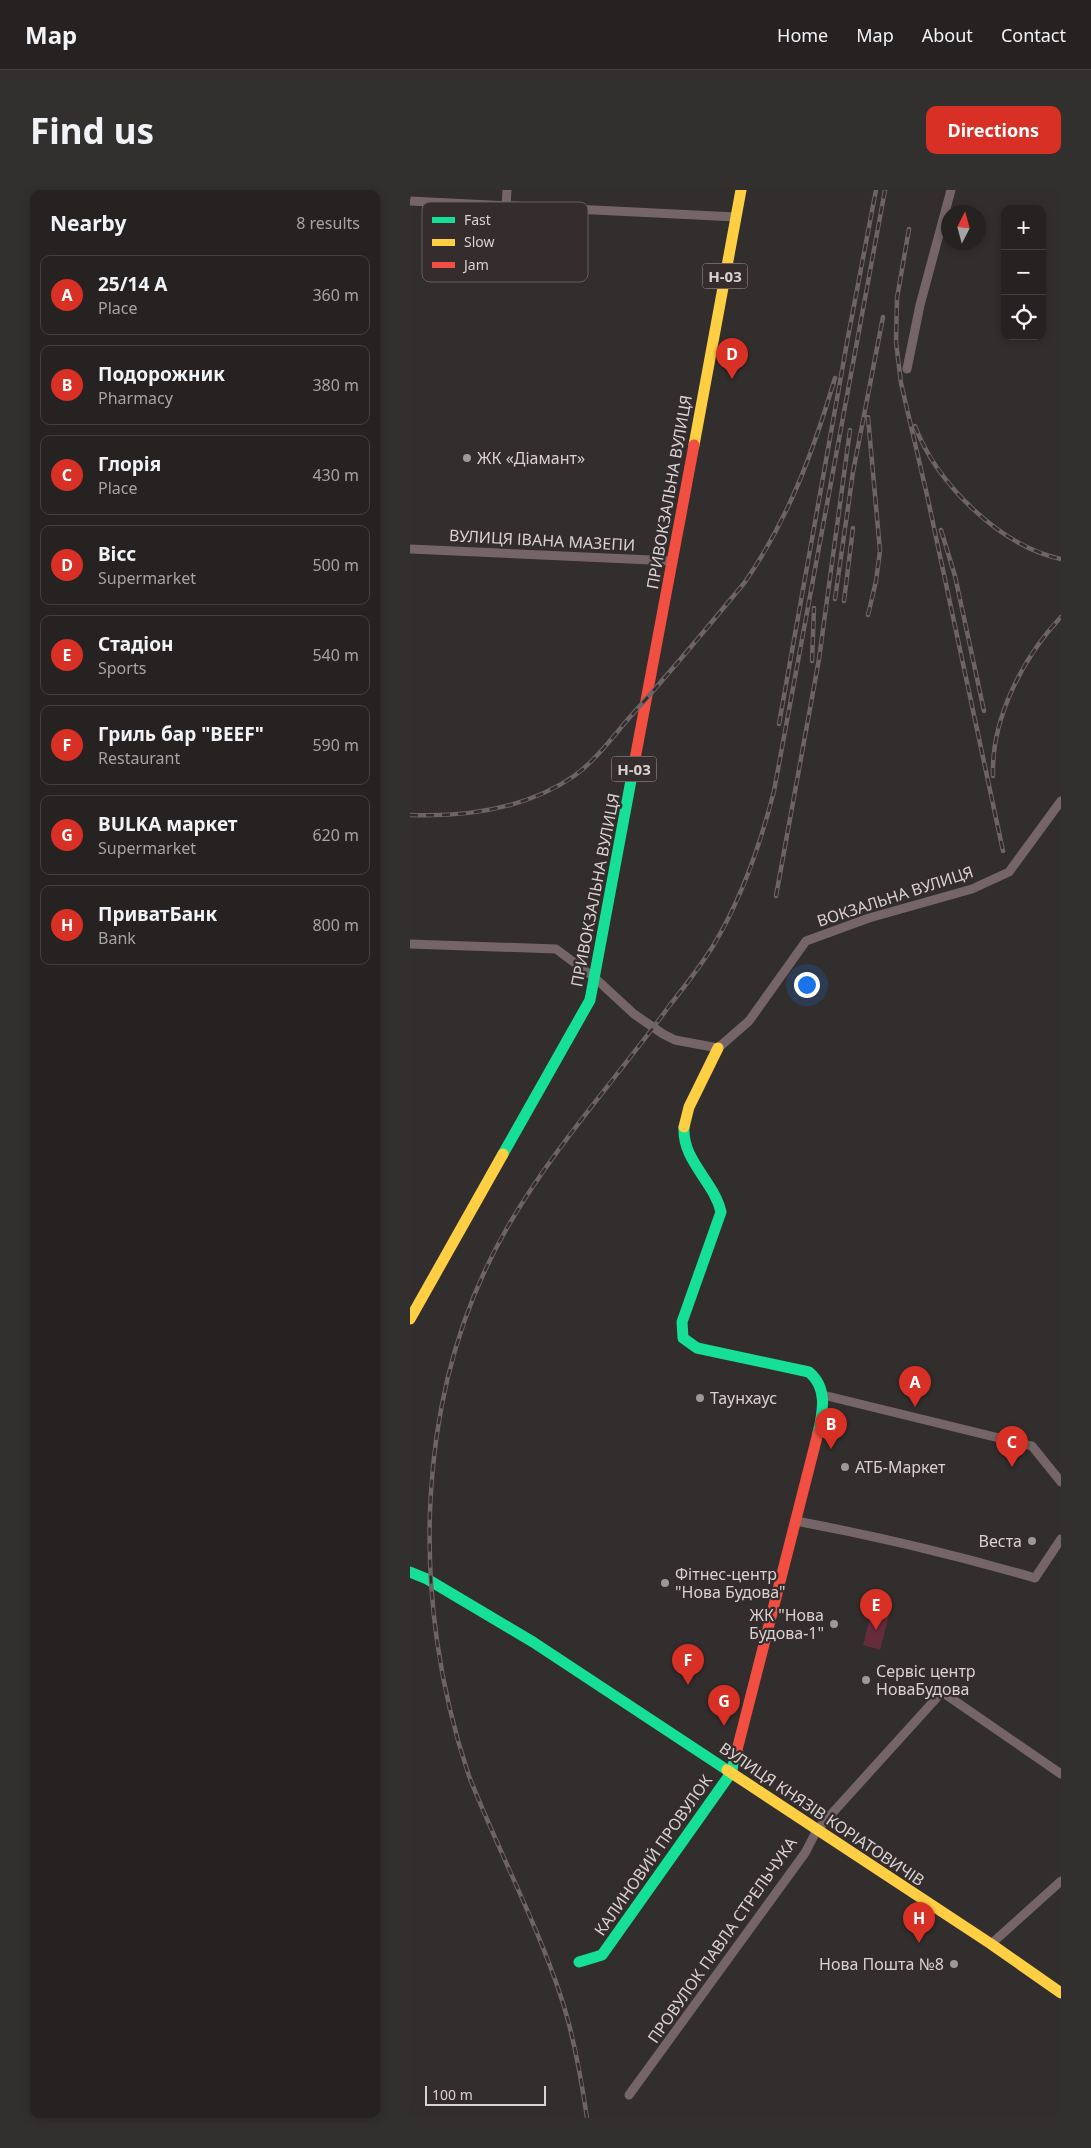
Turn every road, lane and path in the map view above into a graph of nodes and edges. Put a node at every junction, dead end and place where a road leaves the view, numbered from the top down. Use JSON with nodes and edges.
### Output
{"nodes":[{"id":1,"x":741,"y":190,"type":"edge"},
{"id":2,"x":950,"y":190,"type":"edge"},
{"id":3,"x":588,"y":210,"type":"edge"},
{"id":4,"x":736,"y":217,"type":"junction"},
{"id":5,"x":907,"y":369,"type":"dead end"},
{"id":6,"x":410,"y":548,"type":"edge"},
{"id":7,"x":673,"y":561,"type":"junction"},
{"id":8,"x":1061,"y":801,"type":"edge"},
{"id":9,"x":410,"y":944,"type":"edge"},
{"id":10,"x":595,"y":978,"type":"junction"},
{"id":11,"x":718,"y":1048,"type":"junction"},
{"id":12,"x":410,"y":1319,"type":"edge"},
{"id":13,"x":823,"y":1395,"type":"junction"},
{"id":14,"x":1061,"y":1482,"type":"edge"},
{"id":15,"x":796,"y":1521,"type":"junction"},
{"id":16,"x":1061,"y":1539,"type":"edge"},
{"id":17,"x":410,"y":1572,"type":"edge"},
{"id":18,"x":731,"y":1773,"type":"junction"},
{"id":19,"x":1061,"y":1774,"type":"edge"},
{"id":20,"x":816,"y":1830,"type":"junction"},
{"id":21,"x":1061,"y":1881,"type":"edge"},
{"id":22,"x":991,"y":1944,"type":"junction"},
{"id":23,"x":579,"y":1962,"type":"dead end"},
{"id":24,"x":1061,"y":1993,"type":"edge"},
{"id":25,"x":629,"y":2095,"type":"dead end"}],
"edges":[{"from":1,"to":4,"type":"main road","name":"ПРИВОКЗАЛЬНА ВУЛИЦЯ","number":"Н-03"},
{"from":2,"to":5,"type":"street"},
{"from":3,"to":4,"type":"street"},
{"from":4,"to":7,"type":"main road","name":"ПРИВОКЗАЛЬНА ВУЛИЦЯ","number":"Н-03"},
{"from":6,"to":7,"type":"street","name":"ВУЛИЦЯ ІВАНА МАЗЕПИ"},
{"from":7,"to":10,"type":"main road","name":"ПРИВОКЗАЛЬНА ВУЛИЦЯ","number":"Н-03"},
{"from":8,"to":11,"type":"street","name":"ВОКЗАЛЬНА ВУЛИЦЯ"},
{"from":9,"to":10,"type":"street"},
{"from":10,"to":11,"type":"street"},
{"from":10,"to":12,"type":"main road","name":"ПРИВОКЗАЛЬНА ВУЛИЦЯ","number":"Н-03"},
{"from":11,"to":13,"type":"main road"},
{"from":13,"to":14,"type":"street"},
{"from":13,"to":15,"type":"main road","name":"КАЛИНОВИЙ ПРОВУЛОК"},
{"from":15,"to":16,"type":"street"},
{"from":15,"to":18,"type":"main road","name":"КАЛИНОВИЙ ПРОВУЛОК"},
{"from":17,"to":18,"type":"main road","name":"ВУЛИЦЯ КНЯЗІВ КОРІАТОВИЧІВ"},
{"from":18,"to":20,"type":"main road","name":"ВУЛИЦЯ КНЯЗІВ КОРІАТОВИЧІВ"},
{"from":18,"to":23,"type":"main road","name":"КАЛИНОВИЙ ПРОВУЛОК"},
{"from":19,"to":20,"type":"street","name":"ПРОВУЛОК ПАВЛА СТРЕЛЬЧУКА"},
{"from":20,"to":22,"type":"main road","name":"ВУЛИЦЯ КНЯЗІВ КОРІАТОВИЧІВ"},
{"from":20,"to":25,"type":"street","name":"ПРОВУЛОК ПАВЛА СТРЕЛЬЧУКА"},
{"from":21,"to":22,"type":"street"},
{"from":22,"to":24,"type":"main road","name":"ВУЛИЦЯ КНЯЗІВ КОРІАТОВИЧІВ"}]}
